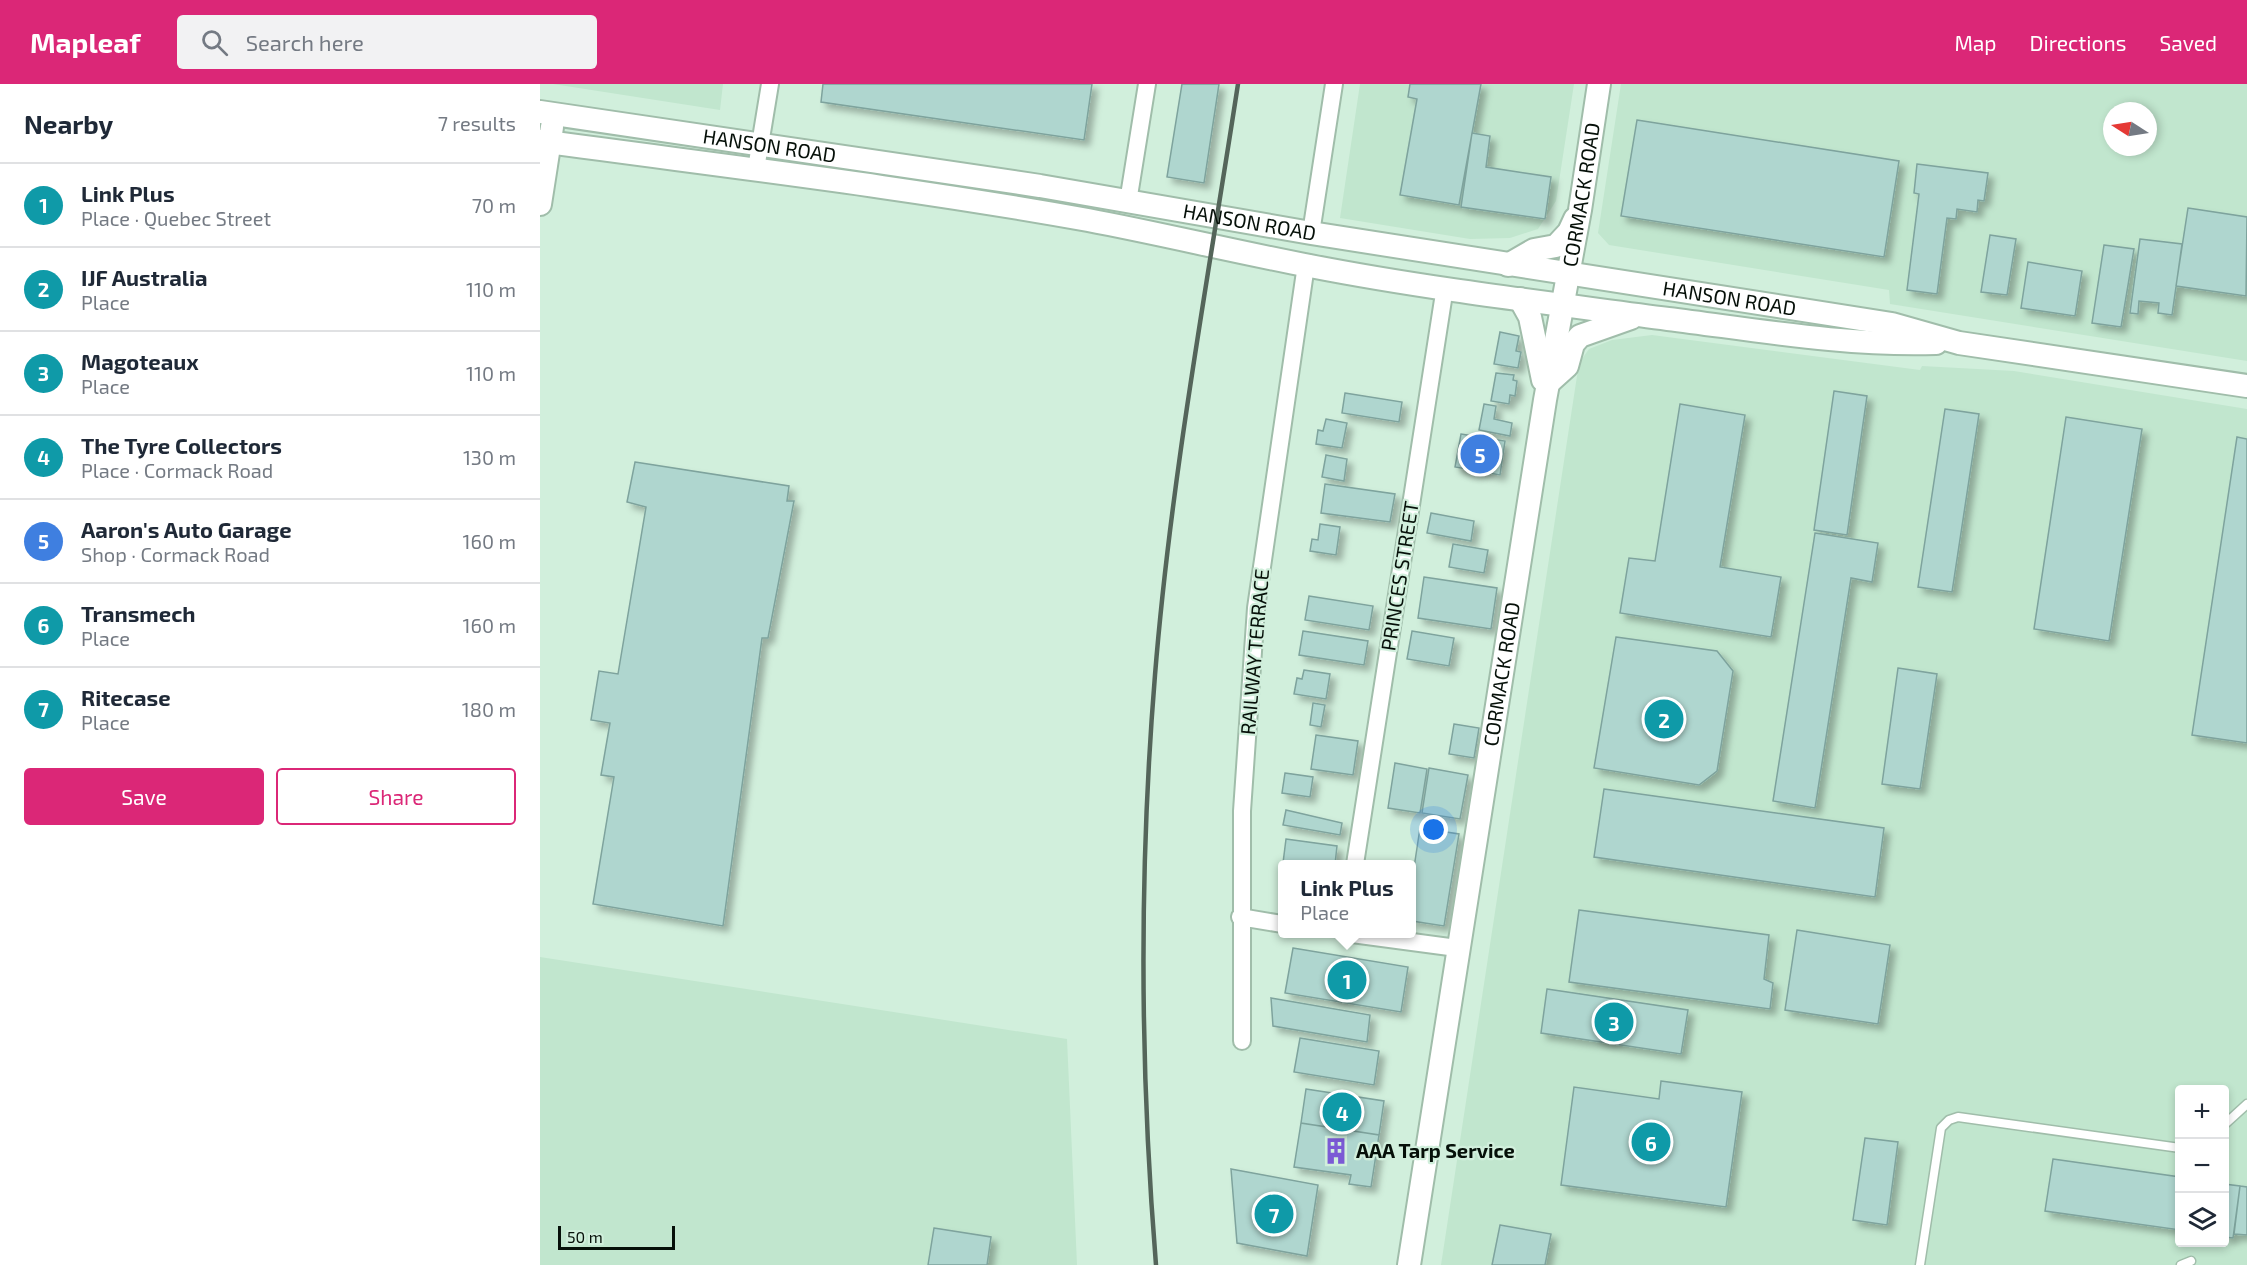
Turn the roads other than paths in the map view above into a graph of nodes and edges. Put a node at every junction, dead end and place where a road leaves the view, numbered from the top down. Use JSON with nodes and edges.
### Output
{"nodes":[{"id":1,"x":770,"y":84,"type":"edge"},
{"id":2,"x":1147,"y":84,"type":"edge"},
{"id":3,"x":1334,"y":84,"type":"edge"},
{"id":4,"x":1599,"y":84,"type":"edge"},
{"id":5,"x":547,"y":113,"type":"edge"},
{"id":6,"x":544,"y":142,"type":"edge"},
{"id":7,"x":761,"y":143,"type":"junction"},
{"id":8,"x":756,"y":169,"type":"junction"},
{"id":9,"x":1128,"y":202,"type":"junction"},
{"id":10,"x":540,"y":204,"type":"edge"},
{"id":11,"x":1580,"y":210,"type":"junction"},
{"id":12,"x":1086,"y":220,"type":"junction"},
{"id":13,"x":1311,"y":233,"type":"junction"},
{"id":14,"x":1508,"y":265,"type":"junction"},
{"id":15,"x":1306,"y":266,"type":"junction"},
{"id":16,"x":1568,"y":273,"type":"junction"},
{"id":17,"x":1620,"y":282,"type":"junction"},
{"id":18,"x":1446,"y":287,"type":"junction"},
{"id":19,"x":1520,"y":299,"type":"junction"},
{"id":20,"x":1562,"y":304,"type":"junction"},
{"id":21,"x":1641,"y":315,"type":"junction"},
{"id":22,"x":1959,"y":343,"type":"junction"},
{"id":23,"x":2247,"y":386,"type":"edge"},
{"id":24,"x":1546,"y":392,"type":"junction"},
{"id":25,"x":1356,"y":860,"type":"edge"},
{"id":26,"x":1240,"y":917,"type":"junction"},
{"id":27,"x":1278,"y":923,"type":"edge"},
{"id":28,"x":1387,"y":938,"type":"edge"},
{"id":29,"x":1457,"y":948,"type":"junction"},
{"id":30,"x":1242,"y":1041,"type":"dead end"},
{"id":31,"x":2247,"y":1104,"type":"edge"},
{"id":32,"x":2229,"y":1120,"type":"edge"},
{"id":33,"x":2175,"y":1147,"type":"edge"},
{"id":34,"x":2191,"y":1261,"type":"dead end"},
{"id":35,"x":1409,"y":1265,"type":"edge"},
{"id":36,"x":1920,"y":1265,"type":"edge"},
{"id":37,"x":2181,"y":1265,"type":"edge"}],
"edges":[{"from":1,"to":7,"type":"street"},
{"from":2,"to":9,"type":"street"},
{"from":3,"to":13,"type":"street"},
{"from":4,"to":11,"type":"main road","name":"CORMACK ROAD"},
{"from":5,"to":6,"type":"main road"},
{"from":5,"to":7,"type":"main road","name":"HANSON ROAD"},
{"from":6,"to":8,"type":"main road","name":"HANSON ROAD"},
{"from":6,"to":10,"type":"main road"},
{"from":7,"to":8,"type":"street"},
{"from":7,"to":9,"type":"main road","name":"HANSON ROAD"},
{"from":8,"to":12,"type":"main road","name":"HANSON ROAD"},
{"from":9,"to":12,"type":"main road"},
{"from":9,"to":13,"type":"main road","name":"HANSON ROAD"},
{"from":11,"to":14,"type":"main road"},
{"from":11,"to":16,"type":"main road","name":"CORMACK ROAD"},
{"from":11,"to":17,"type":"main road"},
{"from":12,"to":15,"type":"main road","name":"HANSON ROAD"},
{"from":13,"to":14,"type":"main road","name":"HANSON ROAD"},
{"from":14,"to":16,"type":"main road","name":"HANSON ROAD"},
{"from":15,"to":18,"type":"main road","name":"HANSON ROAD"},
{"from":15,"to":26,"type":"street","name":"RAILWAY TERRACE"},
{"from":16,"to":17,"type":"main road","name":"HANSON ROAD"},
{"from":16,"to":20,"type":"main road","name":"CORMACK ROAD"},
{"from":17,"to":22,"type":"main road","name":"HANSON ROAD"},
{"from":18,"to":19,"type":"main road","name":"HANSON ROAD"},
{"from":18,"to":25,"type":"street","name":"PRINCES STREET"},
{"from":19,"to":20,"type":"main road","name":"HANSON ROAD"},
{"from":19,"to":24,"type":"main road"},
{"from":20,"to":21,"type":"main road","name":"HANSON ROAD"},
{"from":20,"to":24,"type":"main road","name":"CORMACK ROAD"},
{"from":21,"to":22,"type":"main road","name":"HANSON ROAD"},
{"from":21,"to":24,"type":"main road"},
{"from":22,"to":23,"type":"main road","name":"HANSON ROAD"},
{"from":24,"to":29,"type":"main road","name":"CORMACK ROAD"},
{"from":26,"to":27,"type":"street"},
{"from":26,"to":30,"type":"street","name":"RAILWAY TERRACE"},
{"from":28,"to":29,"type":"street"},
{"from":29,"to":35,"type":"main road","name":"CORMACK ROAD"},
{"from":31,"to":32,"type":"lane"},
{"from":33,"to":36,"type":"lane"},
{"from":34,"to":37,"type":"lane"}]}
